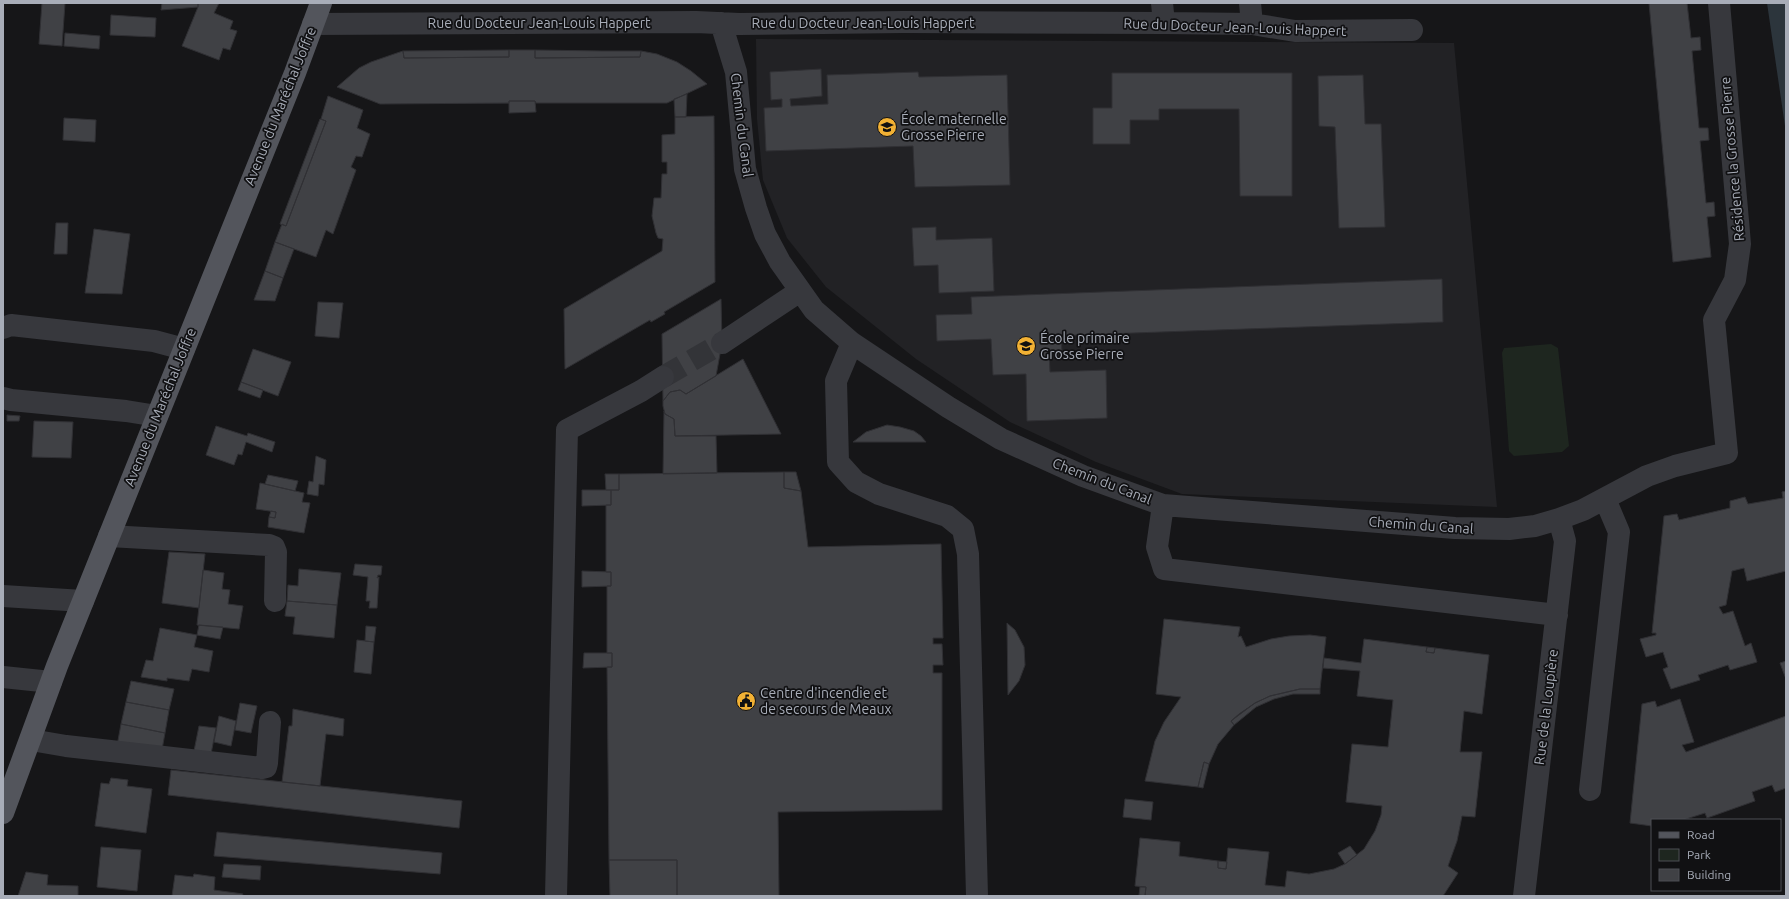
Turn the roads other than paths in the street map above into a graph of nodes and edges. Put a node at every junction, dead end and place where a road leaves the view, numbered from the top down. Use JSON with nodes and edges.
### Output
{"nodes":[{"id":1,"x":321,"y":3,"type":"edge"},
{"id":2,"x":1250,"y":3,"type":"edge"},
{"id":3,"x":1719,"y":3,"type":"edge"},
{"id":4,"x":695,"y":13,"type":"edge"},
{"id":5,"x":903,"y":13,"type":"edge"},
{"id":6,"x":1163,"y":13,"type":"edge"},
{"id":7,"x":721,"y":23,"type":"junction"},
{"id":8,"x":313,"y":24,"type":"junction"},
{"id":9,"x":1252,"y":24,"type":"junction"},
{"id":10,"x":1412,"y":30,"type":"dead end"},
{"id":11,"x":800,"y":291,"type":"junction"},
{"id":12,"x":3,"y":328,"type":"edge"},
{"id":13,"x":722,"y":343,"type":"tunnel mouth"},
{"id":14,"x":852,"y":343,"type":"junction"},
{"id":15,"x":184,"y":349,"type":"junction"},
{"id":16,"x":663,"y":377,"type":"tunnel mouth"},
{"id":17,"x":3,"y":398,"type":"edge"},
{"id":18,"x":157,"y":416,"type":"junction"},
{"id":19,"x":1726,"y":453,"type":"joint"},
{"id":20,"x":1605,"y":499,"type":"junction"},
{"id":21,"x":1163,"y":505,"type":"junction"},
{"id":22,"x":1559,"y":519,"type":"junction"},
{"id":23,"x":109,"y":536,"type":"junction"},
{"id":24,"x":3,"y":596,"type":"edge"},
{"id":25,"x":83,"y":601,"type":"junction"},
{"id":26,"x":275,"y":601,"type":"dead end"},
{"id":27,"x":1557,"y":615,"type":"junction"},
{"id":28,"x":3,"y":677,"type":"edge"},
{"id":29,"x":51,"y":682,"type":"junction"},
{"id":30,"x":270,"y":722,"type":"dead end"},
{"id":31,"x":30,"y":740,"type":"junction"},
{"id":32,"x":1590,"y":790,"type":"dead end"},
{"id":33,"x":3,"y":813,"type":"edge"},
{"id":34,"x":556,"y":896,"type":"edge"},
{"id":35,"x":978,"y":896,"type":"edge"},
{"id":36,"x":1524,"y":896,"type":"edge"}],
"edges":[{"from":1,"to":8,"type":"main road","name":"Avenue du Maréchal Joffre"},
{"from":2,"to":9,"type":"street"},
{"from":3,"to":19,"type":"street","name":"Résidence la Grosse Pierre"},
{"from":4,"to":7,"type":"street","name":"Rue du Docteur Jean-Louis Happert"},
{"from":4,"to":8,"type":"street","name":"Rue du Docteur Jean-Louis Happert"},
{"from":5,"to":6,"type":"street","name":"Rue du Docteur Jean-Louis Happert"},
{"from":5,"to":7,"type":"street","name":"Rue du Docteur Jean-Louis Happert"},
{"from":6,"to":9,"type":"street","name":"Rue du Docteur Jean-Louis Happert"},
{"from":7,"to":11,"type":"street","name":"Chemin du Canal"},
{"from":8,"to":15,"type":"main road","name":"Avenue du Maréchal Joffre"},
{"from":9,"to":10,"type":"street","name":"Rue du Docteur Jean-Louis Happert"},
{"from":11,"to":13,"type":"street"},
{"from":11,"to":14,"type":"street","name":"Chemin du Canal"},
{"from":12,"to":15,"type":"street"},
{"from":14,"to":21,"type":"street","name":"Chemin du Canal"},
{"from":14,"to":35,"type":"street"},
{"from":15,"to":18,"type":"main road","name":"Avenue du Maréchal Joffre"},
{"from":16,"to":34,"type":"street"},
{"from":17,"to":18,"type":"street"},
{"from":18,"to":23,"type":"main road","name":"Avenue du Maréchal Joffre"},
{"from":19,"to":20,"type":"street","name":"Chemin du Canal"},
{"from":20,"to":22,"type":"street","name":"Chemin du Canal"},
{"from":20,"to":32,"type":"street"},
{"from":21,"to":22,"type":"street","name":"Chemin du Canal"},
{"from":21,"to":27,"type":"street"},
{"from":22,"to":27,"type":"street","name":"Rue de la Loupière"},
{"from":23,"to":25,"type":"main road","name":"Avenue du Maréchal Joffre"},
{"from":23,"to":26,"type":"street"},
{"from":24,"to":25,"type":"street"},
{"from":25,"to":29,"type":"main road","name":"Avenue du Maréchal Joffre"},
{"from":27,"to":36,"type":"street","name":"Rue de la Loupière"},
{"from":28,"to":29,"type":"street"},
{"from":29,"to":31,"type":"main road","name":"Avenue du Maréchal Joffre"},
{"from":30,"to":31,"type":"street"},
{"from":31,"to":33,"type":"main road","name":"Avenue du Maréchal Joffre"}]}
